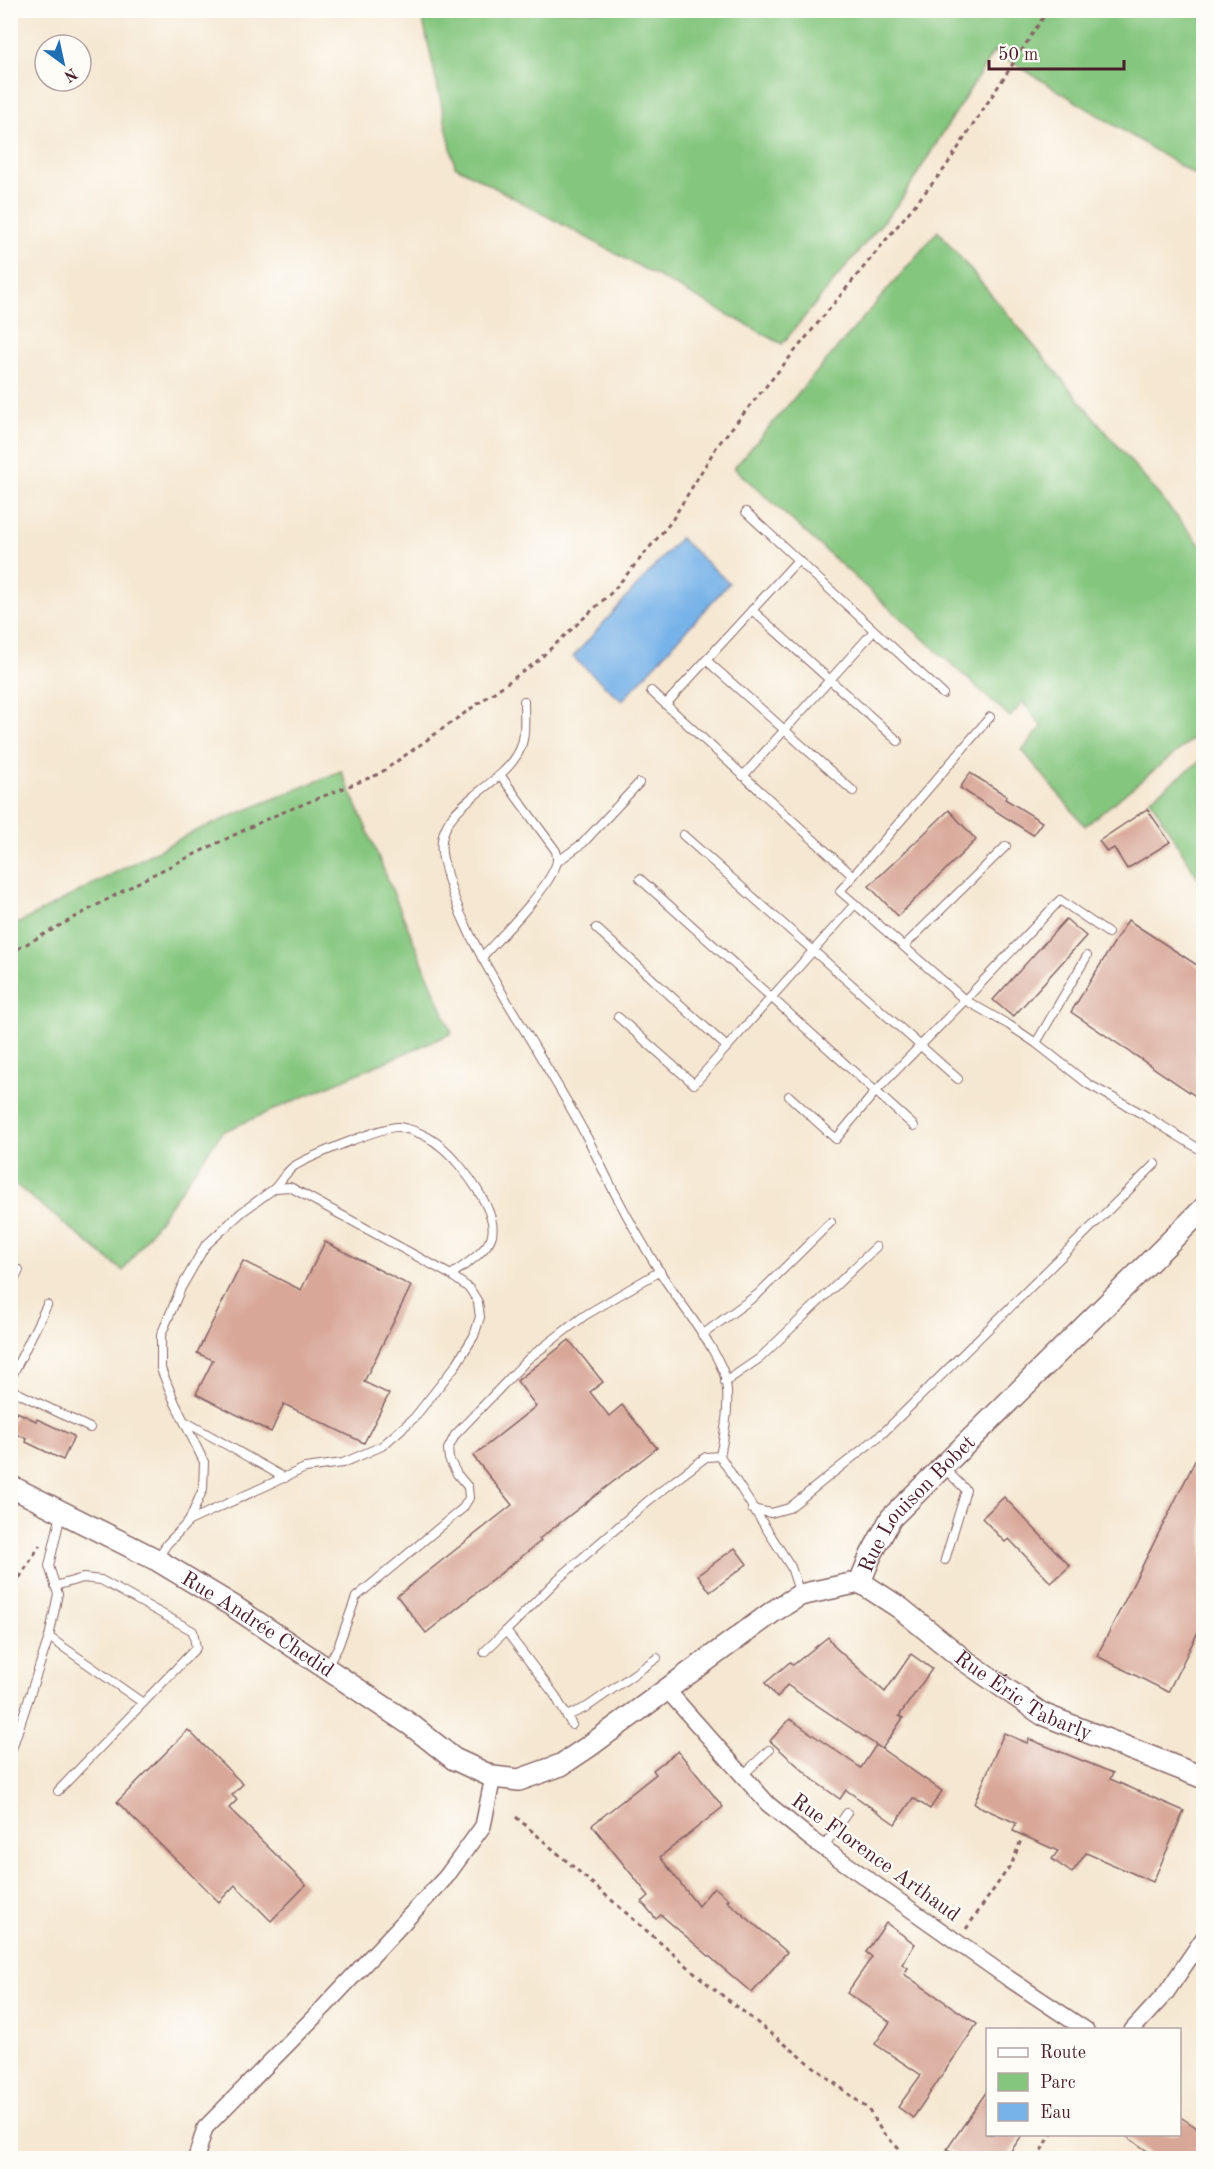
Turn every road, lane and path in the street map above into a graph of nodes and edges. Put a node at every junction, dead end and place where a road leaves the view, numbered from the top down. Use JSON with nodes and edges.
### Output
{"nodes":[{"id":1,"x":1048,"y":10,"type":"edge"},
{"id":2,"x":746,"y":512,"type":"dead end"},
{"id":3,"x":798,"y":560,"type":"junction"},
{"id":4,"x":752,"y":610,"type":"junction"},
{"id":5,"x":874,"y":631,"type":"junction"},
{"id":6,"x":706,"y":660,"type":"junction"},
{"id":7,"x":830,"y":680,"type":"junction"},
{"id":8,"x":651,"y":691,"type":"dead end"},
{"id":9,"x":943,"y":694,"type":"dead end"},
{"id":10,"x":524,"y":702,"type":"dead end"},
{"id":11,"x":666,"y":704,"type":"junction"},
{"id":12,"x":990,"y":717,"type":"dead end"},
{"id":13,"x":784,"y":730,"type":"junction"},
{"id":14,"x":898,"y":741,"type":"dead end"},
{"id":15,"x":501,"y":776,"type":"junction"},
{"id":16,"x":743,"y":776,"type":"junction"},
{"id":17,"x":639,"y":783,"type":"dead end"},
{"id":18,"x":853,"y":791,"type":"dead end"},
{"id":19,"x":683,"y":835,"type":"dead end"},
{"id":20,"x":1005,"y":846,"type":"dead end"},
{"id":21,"x":557,"y":862,"type":"junction"},
{"id":22,"x":853,"y":876,"type":"junction"},
{"id":23,"x":640,"y":879,"type":"dead end"},
{"id":24,"x":855,"y":904,"type":"junction"},
{"id":25,"x":596,"y":928,"type":"dead end"},
{"id":26,"x":1108,"y":933,"type":"dead end"},
{"id":27,"x":904,"y":946,"type":"junction"},
{"id":28,"x":814,"y":950,"type":"junction"},
{"id":29,"x":10,"y":953,"type":"edge"},
{"id":30,"x":1087,"y":956,"type":"dead end"},
{"id":31,"x":482,"y":957,"type":"junction"},
{"id":32,"x":771,"y":997,"type":"junction"},
{"id":33,"x":965,"y":1000,"type":"junction"},
{"id":34,"x":618,"y":1017,"type":"dead end"},
{"id":35,"x":1036,"y":1043,"type":"junction"},
{"id":36,"x":921,"y":1046,"type":"junction"},
{"id":37,"x":727,"y":1047,"type":"junction"},
{"id":38,"x":958,"y":1079,"type":"dead end"},
{"id":39,"x":876,"y":1091,"type":"junction"},
{"id":40,"x":789,"y":1095,"type":"dead end"},
{"id":41,"x":914,"y":1126,"type":"dead end"},
{"id":42,"x":1203,"y":1152,"type":"edge"},
{"id":43,"x":1155,"y":1164,"type":"dead end"},
{"id":44,"x":275,"y":1188,"type":"junction"},
{"id":45,"x":1203,"y":1208,"type":"edge"},
{"id":46,"x":831,"y":1222,"type":"dead end"},
{"id":47,"x":876,"y":1247,"type":"dead end"},
{"id":48,"x":19,"y":1270,"type":"dead end"},
{"id":49,"x":660,"y":1271,"type":"junction"},
{"id":50,"x":451,"y":1275,"type":"junction"},
{"id":51,"x":10,"y":1290,"type":"edge"},
{"id":52,"x":47,"y":1305,"type":"dead end"},
{"id":53,"x":702,"y":1335,"type":"junction"},
{"id":54,"x":10,"y":1380,"type":"edge"},
{"id":55,"x":725,"y":1382,"type":"junction"},
{"id":56,"x":10,"y":1389,"type":"edge"},
{"id":57,"x":186,"y":1422,"type":"junction"},
{"id":58,"x":90,"y":1428,"type":"dead end"},
{"id":59,"x":720,"y":1456,"type":"junction"},
{"id":60,"x":942,"y":1467,"type":"junction"},
{"id":61,"x":285,"y":1478,"type":"junction"},
{"id":62,"x":10,"y":1486,"type":"edge"},
{"id":63,"x":752,"y":1509,"type":"junction"},
{"id":64,"x":62,"y":1510,"type":"junction"},
{"id":65,"x":189,"y":1521,"type":"junction"},
{"id":66,"x":45,"y":1538,"type":"dead end"},
{"id":67,"x":157,"y":1560,"type":"junction"},
{"id":68,"x":945,"y":1560,"type":"dead end"},
{"id":69,"x":860,"y":1582,"type":"junction"},
{"id":70,"x":55,"y":1586,"type":"junction"},
{"id":71,"x":10,"y":1593,"type":"edge"},
{"id":72,"x":801,"y":1595,"type":"junction"},
{"id":73,"x":506,"y":1631,"type":"junction"},
{"id":74,"x":49,"y":1637,"type":"junction"},
{"id":75,"x":484,"y":1652,"type":"dead end"},
{"id":76,"x":657,"y":1658,"type":"dead end"},
{"id":77,"x":326,"y":1668,"type":"junction"},
{"id":78,"x":667,"y":1690,"type":"junction"},
{"id":79,"x":143,"y":1703,"type":"junction"},
{"id":80,"x":567,"y":1716,"type":"junction"},
{"id":81,"x":572,"y":1725,"type":"dead end"},
{"id":82,"x":769,"y":1750,"type":"dead end"},
{"id":83,"x":10,"y":1755,"type":"edge"},
{"id":84,"x":742,"y":1776,"type":"junction"},
{"id":85,"x":493,"y":1778,"type":"junction"},
{"id":86,"x":1203,"y":1778,"type":"edge"},
{"id":87,"x":58,"y":1791,"type":"dead end"},
{"id":88,"x":847,"y":1813,"type":"dead end"},
{"id":89,"x":516,"y":1817,"type":"dead end"},
{"id":90,"x":1021,"y":1840,"type":"dead end"},
{"id":91,"x":823,"y":1848,"type":"junction"},
{"id":92,"x":957,"y":1923,"type":"dead end"},
{"id":93,"x":1203,"y":1937,"type":"edge"},
{"id":94,"x":1083,"y":2028,"type":"edge"},
{"id":95,"x":1134,"y":2028,"type":"edge"},
{"id":96,"x":1051,"y":2136,"type":"edge"},
{"id":97,"x":196,"y":2158,"type":"edge"},
{"id":98,"x":908,"y":2158,"type":"edge"},
{"id":99,"x":1036,"y":2158,"type":"edge"}],
"edges":[{"from":1,"to":29,"type":"path"},
{"from":2,"to":3,"type":"lane"},
{"from":3,"to":4,"type":"lane"},
{"from":3,"to":5,"type":"lane"},
{"from":4,"to":6,"type":"lane"},
{"from":4,"to":7,"type":"lane"},
{"from":5,"to":7,"type":"lane"},
{"from":5,"to":9,"type":"lane"},
{"from":6,"to":11,"type":"lane"},
{"from":6,"to":13,"type":"lane"},
{"from":7,"to":13,"type":"lane"},
{"from":7,"to":14,"type":"lane"},
{"from":8,"to":11,"type":"lane"},
{"from":10,"to":15,"type":"lane"},
{"from":11,"to":16,"type":"lane"},
{"from":12,"to":22,"type":"lane"},
{"from":13,"to":16,"type":"lane"},
{"from":13,"to":18,"type":"lane"},
{"from":15,"to":21,"type":"lane"},
{"from":15,"to":31,"type":"lane"},
{"from":16,"to":22,"type":"lane"},
{"from":17,"to":21,"type":"lane"},
{"from":19,"to":28,"type":"lane"},
{"from":20,"to":27,"type":"lane"},
{"from":21,"to":31,"type":"lane"},
{"from":22,"to":24,"type":"lane"},
{"from":23,"to":32,"type":"lane"},
{"from":24,"to":27,"type":"lane"},
{"from":24,"to":28,"type":"lane"},
{"from":25,"to":37,"type":"lane"},
{"from":26,"to":33,"type":"lane"},
{"from":27,"to":33,"type":"lane"},
{"from":28,"to":32,"type":"lane"},
{"from":28,"to":36,"type":"lane"},
{"from":30,"to":35,"type":"lane"},
{"from":31,"to":49,"type":"lane"},
{"from":32,"to":37,"type":"lane"},
{"from":32,"to":39,"type":"lane"},
{"from":33,"to":35,"type":"lane"},
{"from":33,"to":36,"type":"lane"},
{"from":34,"to":37,"type":"lane"},
{"from":35,"to":42,"type":"lane"},
{"from":36,"to":38,"type":"lane"},
{"from":36,"to":39,"type":"lane"},
{"from":39,"to":40,"type":"lane"},
{"from":39,"to":41,"type":"lane"},
{"from":43,"to":63,"type":"lane"},
{"from":44,"to":50,"type":"lane"},
{"from":44,"to":50,"type":"lane"},
{"from":44,"to":57,"type":"lane"},
{"from":45,"to":60,"type":"street","name":"Rue Louison Bobet"},
{"from":46,"to":53,"type":"lane"},
{"from":47,"to":55,"type":"lane"},
{"from":48,"to":51,"type":"lane"},
{"from":49,"to":53,"type":"lane"},
{"from":49,"to":77,"type":"lane"},
{"from":50,"to":61,"type":"lane"},
{"from":52,"to":54,"type":"lane"},
{"from":53,"to":55,"type":"lane"},
{"from":55,"to":59,"type":"lane"},
{"from":56,"to":58,"type":"lane"},
{"from":57,"to":61,"type":"lane"},
{"from":57,"to":65,"type":"lane"},
{"from":59,"to":63,"type":"lane"},
{"from":59,"to":73,"type":"lane"},
{"from":60,"to":68,"type":"lane"},
{"from":60,"to":69,"type":"street","name":"Rue Louison Bobet"},
{"from":61,"to":65,"type":"lane"},
{"from":62,"to":64,"type":"street","name":"Rue Andrée Chedid"},
{"from":63,"to":72,"type":"lane"},
{"from":64,"to":67,"type":"street","name":"Rue Andrée Chedid"},
{"from":64,"to":70,"type":"lane"},
{"from":65,"to":67,"type":"lane"},
{"from":66,"to":71,"type":"path"},
{"from":67,"to":77,"type":"street","name":"Rue Andrée Chedid"},
{"from":69,"to":72,"type":"street","name":"Rue Louison Bobet"},
{"from":69,"to":86,"type":"street","name":"Rue Éric Tabarly"},
{"from":70,"to":74,"type":"lane"},
{"from":70,"to":79,"type":"lane"},
{"from":72,"to":78,"type":"street","name":"Rue Louison Bobet"},
{"from":73,"to":75,"type":"lane"},
{"from":73,"to":80,"type":"lane"},
{"from":74,"to":79,"type":"lane"},
{"from":74,"to":83,"type":"lane"},
{"from":76,"to":80,"type":"lane"},
{"from":77,"to":85,"type":"street","name":"Rue Andrée Chedid"},
{"from":78,"to":84,"type":"street","name":"Rue Florence Arthaud"},
{"from":78,"to":85,"type":"street","name":"Rue Louison Bobet"},
{"from":79,"to":87,"type":"lane"},
{"from":80,"to":81,"type":"lane"},
{"from":82,"to":84,"type":"lane"},
{"from":84,"to":91,"type":"street","name":"Rue Florence Arthaud"},
{"from":85,"to":97,"type":"street"},
{"from":88,"to":91,"type":"lane"},
{"from":89,"to":98,"type":"path"},
{"from":90,"to":92,"type":"path"},
{"from":91,"to":94,"type":"street","name":"Rue Florence Arthaud"},
{"from":93,"to":95,"type":"street"},
{"from":96,"to":99,"type":"path"}]}
